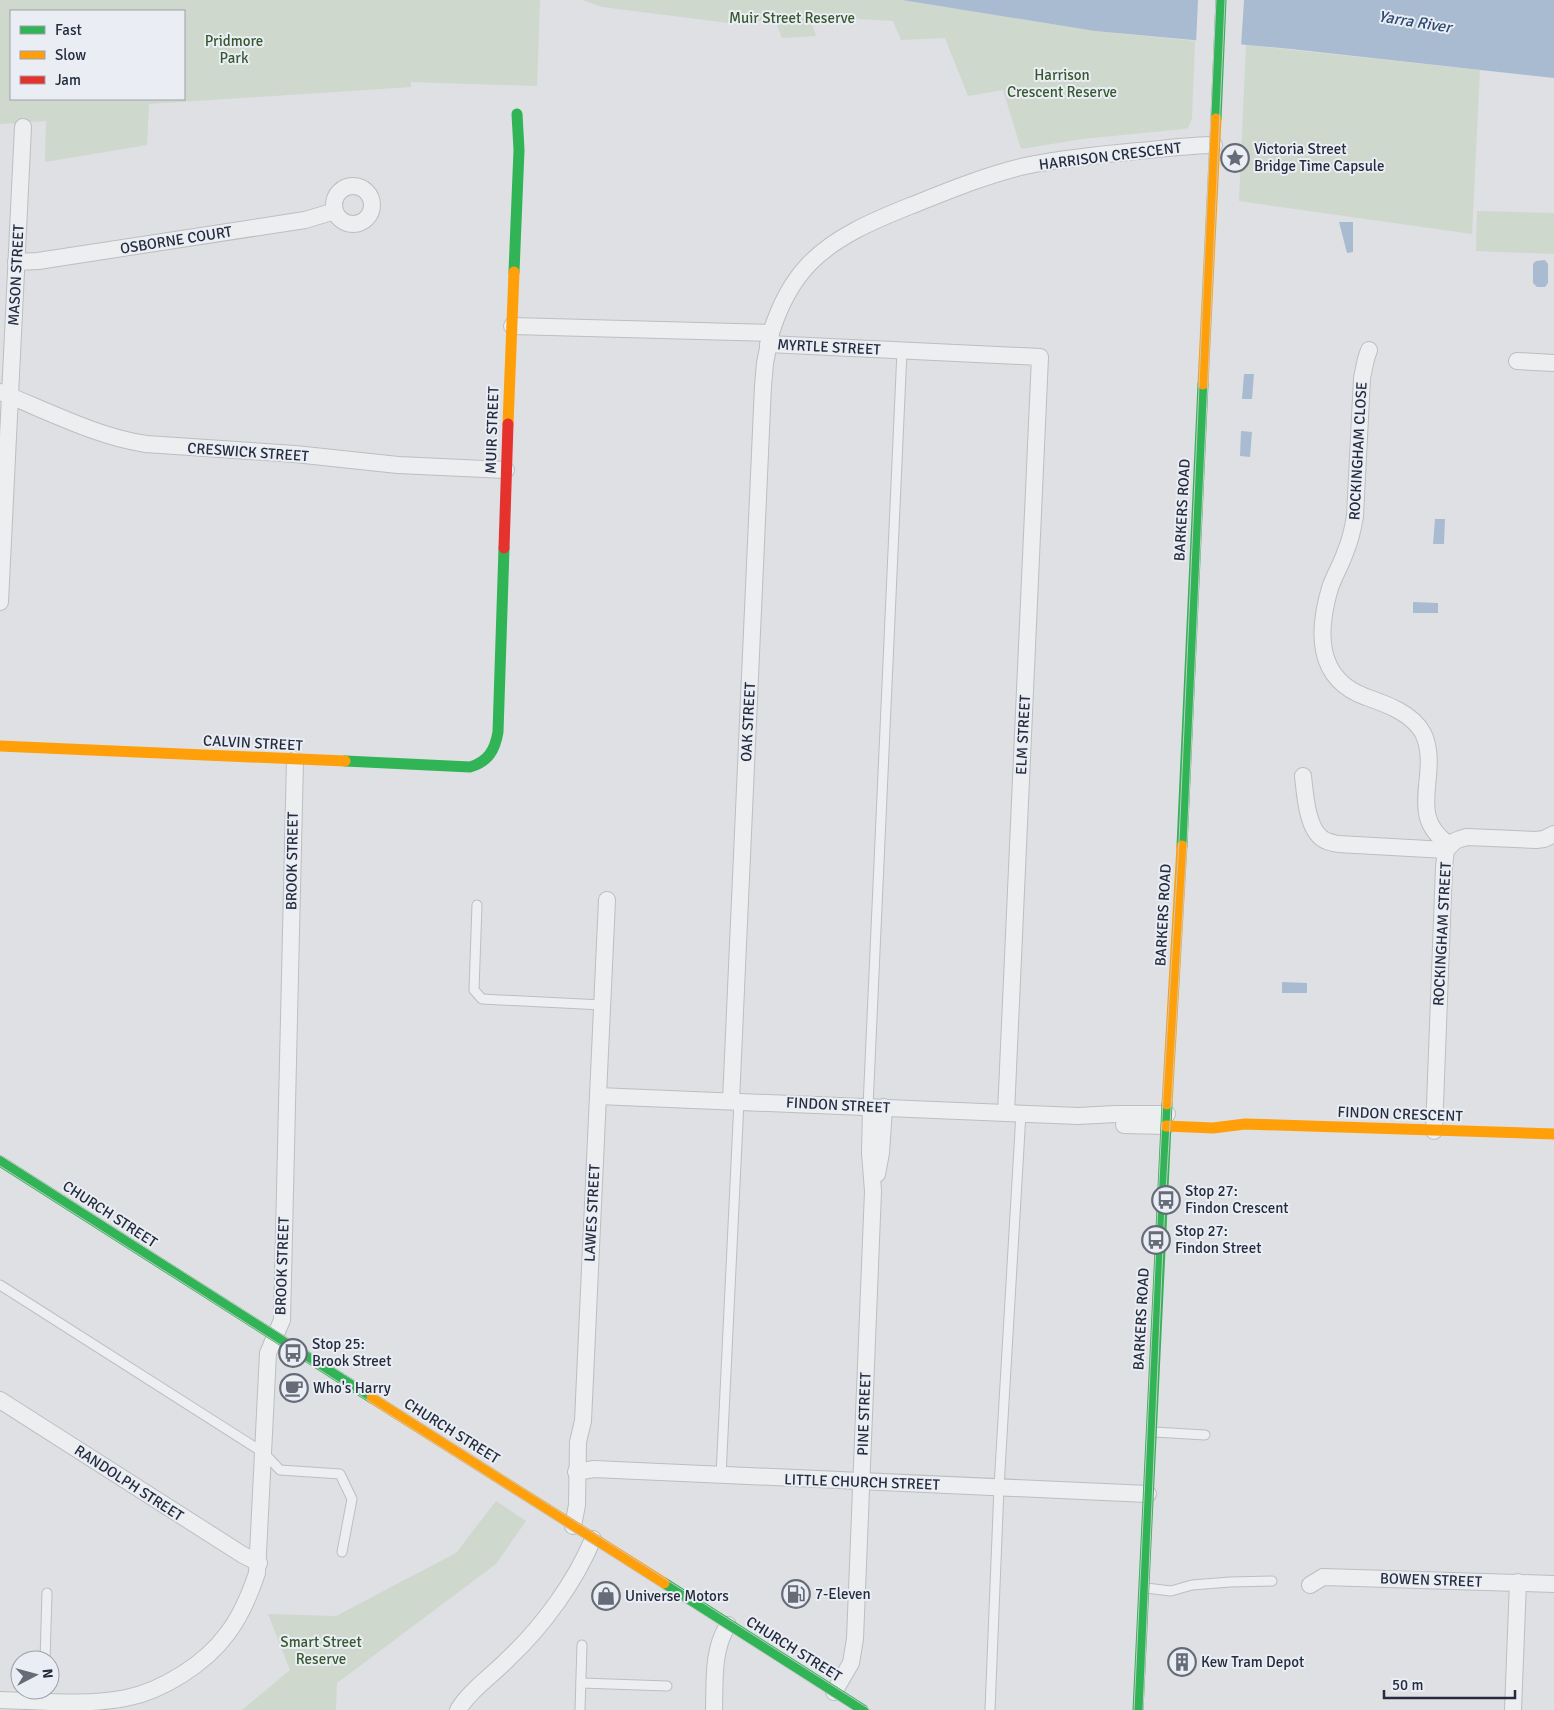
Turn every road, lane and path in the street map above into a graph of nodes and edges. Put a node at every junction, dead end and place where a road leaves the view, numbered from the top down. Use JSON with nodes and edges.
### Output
{"nodes":[{"id":1,"x":1221,"y":0,"type":"edge"},
{"id":2,"x":517,"y":114,"type":"dead end"},
{"id":3,"x":23,"y":127,"type":"dead end"},
{"id":4,"x":1214,"y":145,"type":"junction"},
{"id":5,"x":334,"y":211,"type":"dead end"},
{"id":6,"x":16,"y":262,"type":"junction"},
{"id":7,"x":512,"y":326,"type":"junction"},
{"id":8,"x":770,"y":339,"type":"junction"},
{"id":9,"x":1370,"y":350,"type":"dead end"},
{"id":10,"x":902,"y":351,"type":"junction"},
{"id":11,"x":1040,"y":357,"type":"joint"},
{"id":12,"x":1517,"y":362,"type":"dead end"},
{"id":13,"x":1554,"y":363,"type":"edge"},
{"id":14,"x":5,"y":394,"type":"edge"},
{"id":15,"x":506,"y":470,"type":"junction"},
{"id":16,"x":0,"y":602,"type":"edge"},
{"id":17,"x":0,"y":746,"type":"edge"},
{"id":18,"x":495,"y":747,"type":"joint"},
{"id":19,"x":294,"y":760,"type":"junction"},
{"id":20,"x":1303,"y":776,"type":"dead end"},
{"id":21,"x":1554,"y":834,"type":"edge"},
{"id":22,"x":1448,"y":848,"type":"junction"},
{"id":23,"x":606,"y":900,"type":"dead end"},
{"id":24,"x":477,"y":905,"type":"dead end"},
{"id":25,"x":602,"y":1005,"type":"junction"},
{"id":26,"x":598,"y":1096,"type":"junction"},
{"id":27,"x":735,"y":1101,"type":"junction"},
{"id":28,"x":874,"y":1107,"type":"junction"},
{"id":29,"x":1013,"y":1113,"type":"junction"},
{"id":30,"x":1213,"y":1116,"type":"dead end"},
{"id":31,"x":1170,"y":1118,"type":"junction"},
{"id":32,"x":1245,"y":1124,"type":"junction"},
{"id":33,"x":1434,"y":1131,"type":"junction"},
{"id":34,"x":1554,"y":1134,"type":"edge"},
{"id":35,"x":0,"y":1161,"type":"edge"},
{"id":36,"x":0,"y":1285,"type":"edge"},
{"id":37,"x":275,"y":1336,"type":"junction"},
{"id":38,"x":0,"y":1400,"type":"edge"},
{"id":39,"x":1151,"y":1432,"type":"junction"},
{"id":40,"x":1205,"y":1435,"type":"dead end"},
{"id":41,"x":264,"y":1453,"type":"junction"},
{"id":42,"x":576,"y":1472,"type":"junction"},
{"id":43,"x":721,"y":1476,"type":"junction"},
{"id":44,"x":861,"y":1481,"type":"junction"},
{"id":45,"x":999,"y":1487,"type":"junction"},
{"id":46,"x":1148,"y":1494,"type":"junction"},
{"id":47,"x":573,"y":1526,"type":"junction"},
{"id":48,"x":593,"y":1539,"type":"junction"},
{"id":49,"x":342,"y":1552,"type":"dead end"},
{"id":50,"x":259,"y":1563,"type":"junction"},
{"id":51,"x":1272,"y":1581,"type":"dead end"},
{"id":52,"x":1518,"y":1582,"type":"junction"},
{"id":53,"x":1554,"y":1584,"type":"edge"},
{"id":54,"x":1310,"y":1585,"type":"dead end"},
{"id":55,"x":1143,"y":1588,"type":"junction"},
{"id":56,"x":47,"y":1593,"type":"dead end"},
{"id":57,"x":728,"y":1625,"type":"junction"},
{"id":58,"x":582,"y":1645,"type":"dead end"},
{"id":59,"x":45,"y":1650,"type":"edge"},
{"id":60,"x":581,"y":1682,"type":"junction"},
{"id":61,"x":667,"y":1686,"type":"dead end"},
{"id":62,"x":834,"y":1692,"type":"junction"},
{"id":63,"x":60,"y":1698,"type":"edge"},
{"id":64,"x":458,"y":1710,"type":"edge"},
{"id":65,"x":580,"y":1710,"type":"edge"},
{"id":66,"x":714,"y":1710,"type":"edge"},
{"id":67,"x":863,"y":1710,"type":"edge"},
{"id":68,"x":990,"y":1710,"type":"edge"},
{"id":69,"x":1138,"y":1710,"type":"edge"},
{"id":70,"x":1513,"y":1710,"type":"edge"}],
"edges":[{"from":1,"to":4,"type":"main road","name":"BARKERS ROAD"},
{"from":2,"to":7,"type":"main road","name":"MUIR STREET"},
{"from":3,"to":6,"type":"street","name":"MASON STREET"},
{"from":4,"to":8,"type":"street","name":"HARRISON CRESCENT"},
{"from":4,"to":31,"type":"main road","name":"BARKERS ROAD"},
{"from":5,"to":6,"type":"street","name":"OSBORNE COURT"},
{"from":6,"to":14,"type":"street","name":"MASON STREET"},
{"from":7,"to":8,"type":"street","name":"MYRTLE STREET"},
{"from":7,"to":15,"type":"main road","name":"MUIR STREET"},
{"from":8,"to":10,"type":"street","name":"MYRTLE STREET"},
{"from":8,"to":27,"type":"street","name":"OAK STREET"},
{"from":9,"to":22,"type":"street","name":"ROCKINGHAM CLOSE"},
{"from":10,"to":11,"type":"street","name":"MYRTLE STREET"},
{"from":10,"to":28,"type":"lane"},
{"from":11,"to":29,"type":"street","name":"ELM STREET"},
{"from":12,"to":13,"type":"street"},
{"from":14,"to":15,"type":"street","name":"CRESWICK STREET"},
{"from":14,"to":16,"type":"street","name":"MASON STREET"},
{"from":15,"to":18,"type":"main road","name":"MUIR STREET"},
{"from":17,"to":19,"type":"main road","name":"CALVIN STREET"},
{"from":18,"to":19,"type":"main road","name":"CALVIN STREET"},
{"from":19,"to":37,"type":"street","name":"BROOK STREET"},
{"from":20,"to":22,"type":"street"},
{"from":21,"to":22,"type":"street","name":"ROCKINGHAM STREET"},
{"from":22,"to":33,"type":"street","name":"ROCKINGHAM STREET"},
{"from":23,"to":25,"type":"street","name":"LAWES STREET"},
{"from":24,"to":25,"type":"lane"},
{"from":25,"to":26,"type":"street","name":"LAWES STREET"},
{"from":26,"to":27,"type":"street","name":"FINDON STREET"},
{"from":26,"to":42,"type":"street","name":"LAWES STREET"},
{"from":27,"to":28,"type":"street","name":"FINDON STREET"},
{"from":27,"to":43,"type":"lane"},
{"from":28,"to":29,"type":"street","name":"FINDON STREET"},
{"from":28,"to":44,"type":"street","name":"PINE STREET"},
{"from":29,"to":31,"type":"street","name":"FINDON STREET"},
{"from":29,"to":45,"type":"lane"},
{"from":30,"to":32,"type":"main road","name":"FINDON CRESCENT"},
{"from":31,"to":32,"type":"main road","name":"FINDON CRESCENT"},
{"from":31,"to":39,"type":"main road","name":"BARKERS ROAD"},
{"from":32,"to":33,"type":"main road","name":"FINDON CRESCENT"},
{"from":33,"to":34,"type":"main road","name":"FINDON CRESCENT"},
{"from":35,"to":37,"type":"main road","name":"CHURCH STREET"},
{"from":36,"to":41,"type":"lane"},
{"from":37,"to":41,"type":"street","name":"BROOK STREET"},
{"from":37,"to":47,"type":"main road","name":"CHURCH STREET"},
{"from":38,"to":50,"type":"street","name":"RANDOLPH STREET"},
{"from":39,"to":40,"type":"lane"},
{"from":39,"to":46,"type":"main road","name":"BARKERS ROAD"},
{"from":41,"to":49,"type":"lane"},
{"from":41,"to":50,"type":"street","name":"BROOK STREET"},
{"from":42,"to":43,"type":"street","name":"LITTLE CHURCH STREET"},
{"from":42,"to":47,"type":"street","name":"LAWES STREET"},
{"from":43,"to":44,"type":"street","name":"LITTLE CHURCH STREET"},
{"from":44,"to":45,"type":"street","name":"LITTLE CHURCH STREET"},
{"from":44,"to":62,"type":"street","name":"PINE STREET"},
{"from":45,"to":46,"type":"street","name":"LITTLE CHURCH STREET"},
{"from":45,"to":68,"type":"lane"},
{"from":46,"to":55,"type":"main road","name":"BARKERS ROAD"},
{"from":47,"to":48,"type":"main road","name":"CHURCH STREET"},
{"from":48,"to":57,"type":"main road","name":"CHURCH STREET"},
{"from":48,"to":64,"type":"street"},
{"from":50,"to":63,"type":"street","name":"BROOK STREET"},
{"from":51,"to":55,"type":"lane"},
{"from":52,"to":53,"type":"street","name":"BOWEN STREET"},
{"from":52,"to":54,"type":"street","name":"BOWEN STREET"},
{"from":52,"to":70,"type":"street"},
{"from":55,"to":69,"type":"main road","name":"BARKERS ROAD"},
{"from":56,"to":59,"type":"lane"},
{"from":57,"to":62,"type":"main road","name":"CHURCH STREET"},
{"from":57,"to":66,"type":"street"},
{"from":58,"to":60,"type":"lane"},
{"from":60,"to":61,"type":"lane"},
{"from":60,"to":65,"type":"lane"},
{"from":62,"to":67,"type":"main road","name":"CHURCH STREET"}]}
